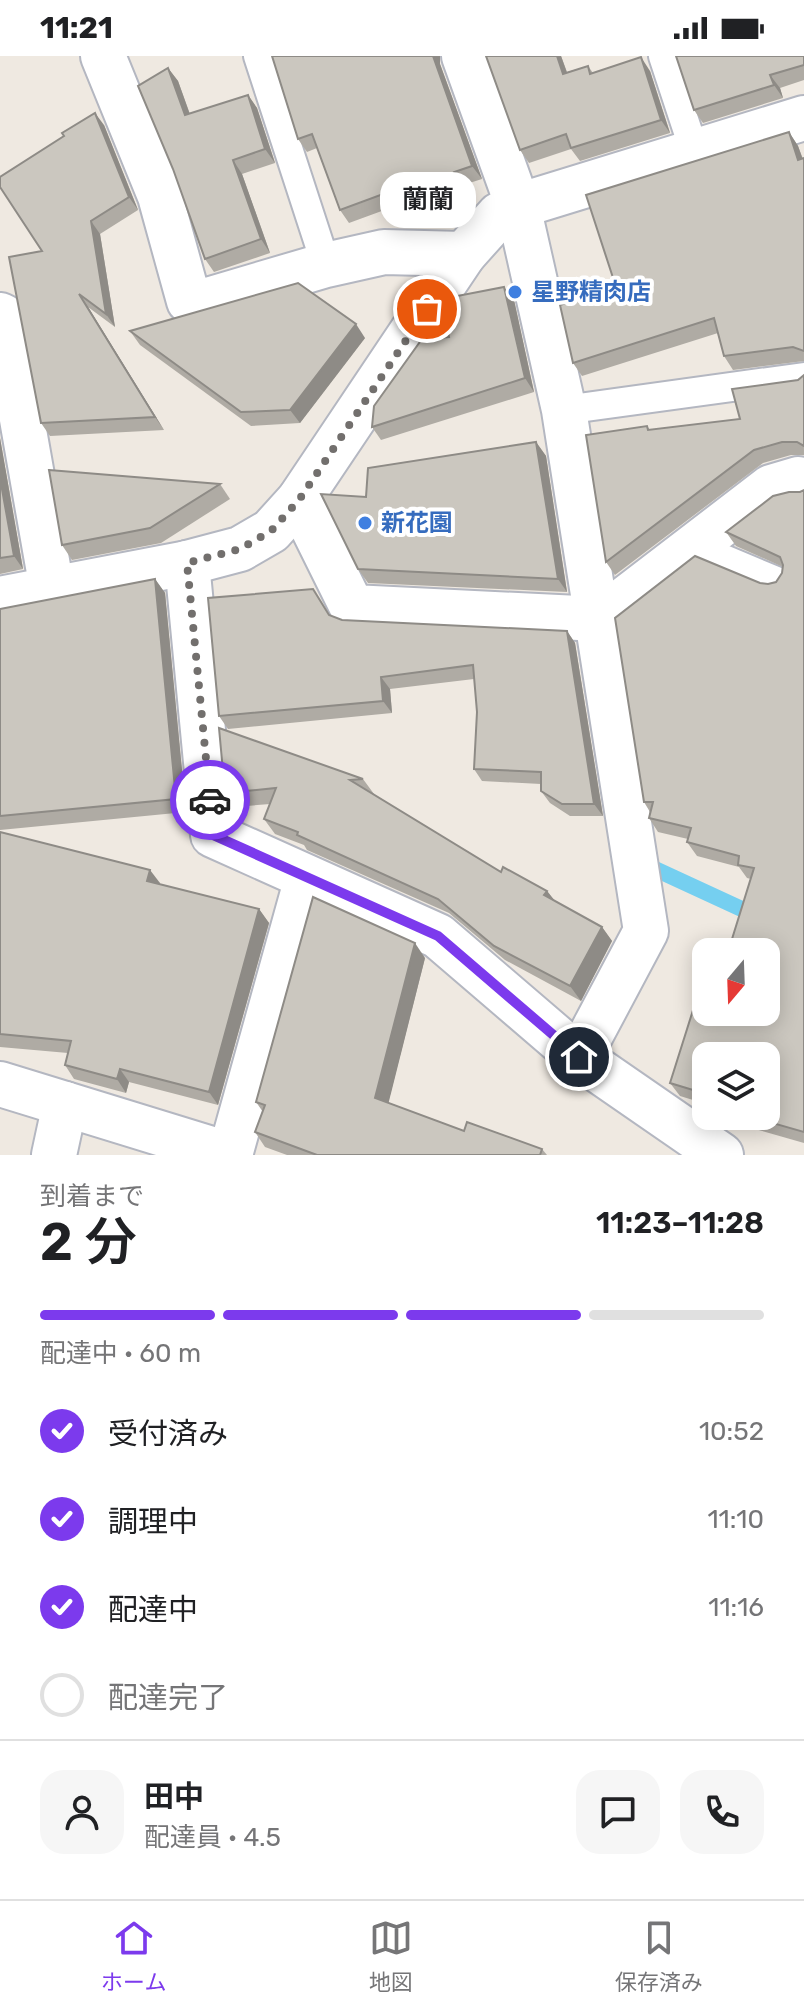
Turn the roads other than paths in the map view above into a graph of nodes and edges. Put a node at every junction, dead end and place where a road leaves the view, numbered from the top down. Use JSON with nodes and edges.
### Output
{"nodes":[{"id":1,"x":103,"y":56,"type":"edge"},
{"id":2,"x":258,"y":56,"type":"edge"},
{"id":3,"x":464,"y":56,"type":"edge"},
{"id":4,"x":663,"y":56,"type":"edge"},
{"id":5,"x":804,"y":118,"type":"edge"},
{"id":6,"x":694,"y":150,"type":"junction"},
{"id":7,"x":518,"y":206,"type":"junction"},
{"id":8,"x":464,"y":254,"type":"junction"},
{"id":9,"x":326,"y":265,"type":"junction"},
{"id":10,"x":0,"y":315,"type":"edge"},
{"id":11,"x":804,"y":377,"type":"edge"},
{"id":12,"x":564,"y":410,"type":"junction"},
{"id":13,"x":804,"y":481,"type":"edge"},
{"id":14,"x":299,"y":500,"type":"junction"},
{"id":15,"x":695,"y":547,"type":"junction"},
{"id":16,"x":187,"y":563,"type":"junction"},
{"id":17,"x":776,"y":581,"type":"edge"},
{"id":18,"x":52,"y":589,"type":"junction"},
{"id":19,"x":0,"y":599,"type":"edge"},
{"id":20,"x":599,"y":619,"type":"junction"},
{"id":21,"x":307,"y":878,"type":"junction"},
{"id":22,"x":579,"y":1057,"type":"junction"},
{"id":23,"x":0,"y":1084,"type":"edge"},
{"id":24,"x":65,"y":1104,"type":"junction"},
{"id":25,"x":54,"y":1155,"type":"edge"},
{"id":26,"x":231,"y":1155,"type":"edge"},
{"id":27,"x":721,"y":1155,"type":"edge"}],
"edges":[{"from":1,"to":9,"type":"street"},
{"from":2,"to":9,"type":"lane"},
{"from":3,"to":7,"type":"street"},
{"from":4,"to":6,"type":"lane"},
{"from":5,"to":6,"type":"street"},
{"from":6,"to":7,"type":"street"},
{"from":7,"to":8,"type":"street"},
{"from":7,"to":12,"type":"street"},
{"from":8,"to":9,"type":"street"},
{"from":8,"to":14,"type":"street"},
{"from":10,"to":18,"type":"street"},
{"from":11,"to":12,"type":"lane"},
{"from":12,"to":20,"type":"street"},
{"from":13,"to":15,"type":"street"},
{"from":14,"to":16,"type":"street"},
{"from":14,"to":20,"type":"street"},
{"from":15,"to":17,"type":"lane"},
{"from":15,"to":20,"type":"street"},
{"from":16,"to":18,"type":"street"},
{"from":16,"to":21,"type":"street"},
{"from":18,"to":19,"type":"street"},
{"from":20,"to":22,"type":"street"},
{"from":21,"to":22,"type":"street"},
{"from":21,"to":26,"type":"street"},
{"from":22,"to":27,"type":"street"},
{"from":23,"to":24,"type":"street"},
{"from":24,"to":25,"type":"street"},
{"from":24,"to":26,"type":"street"}]}
